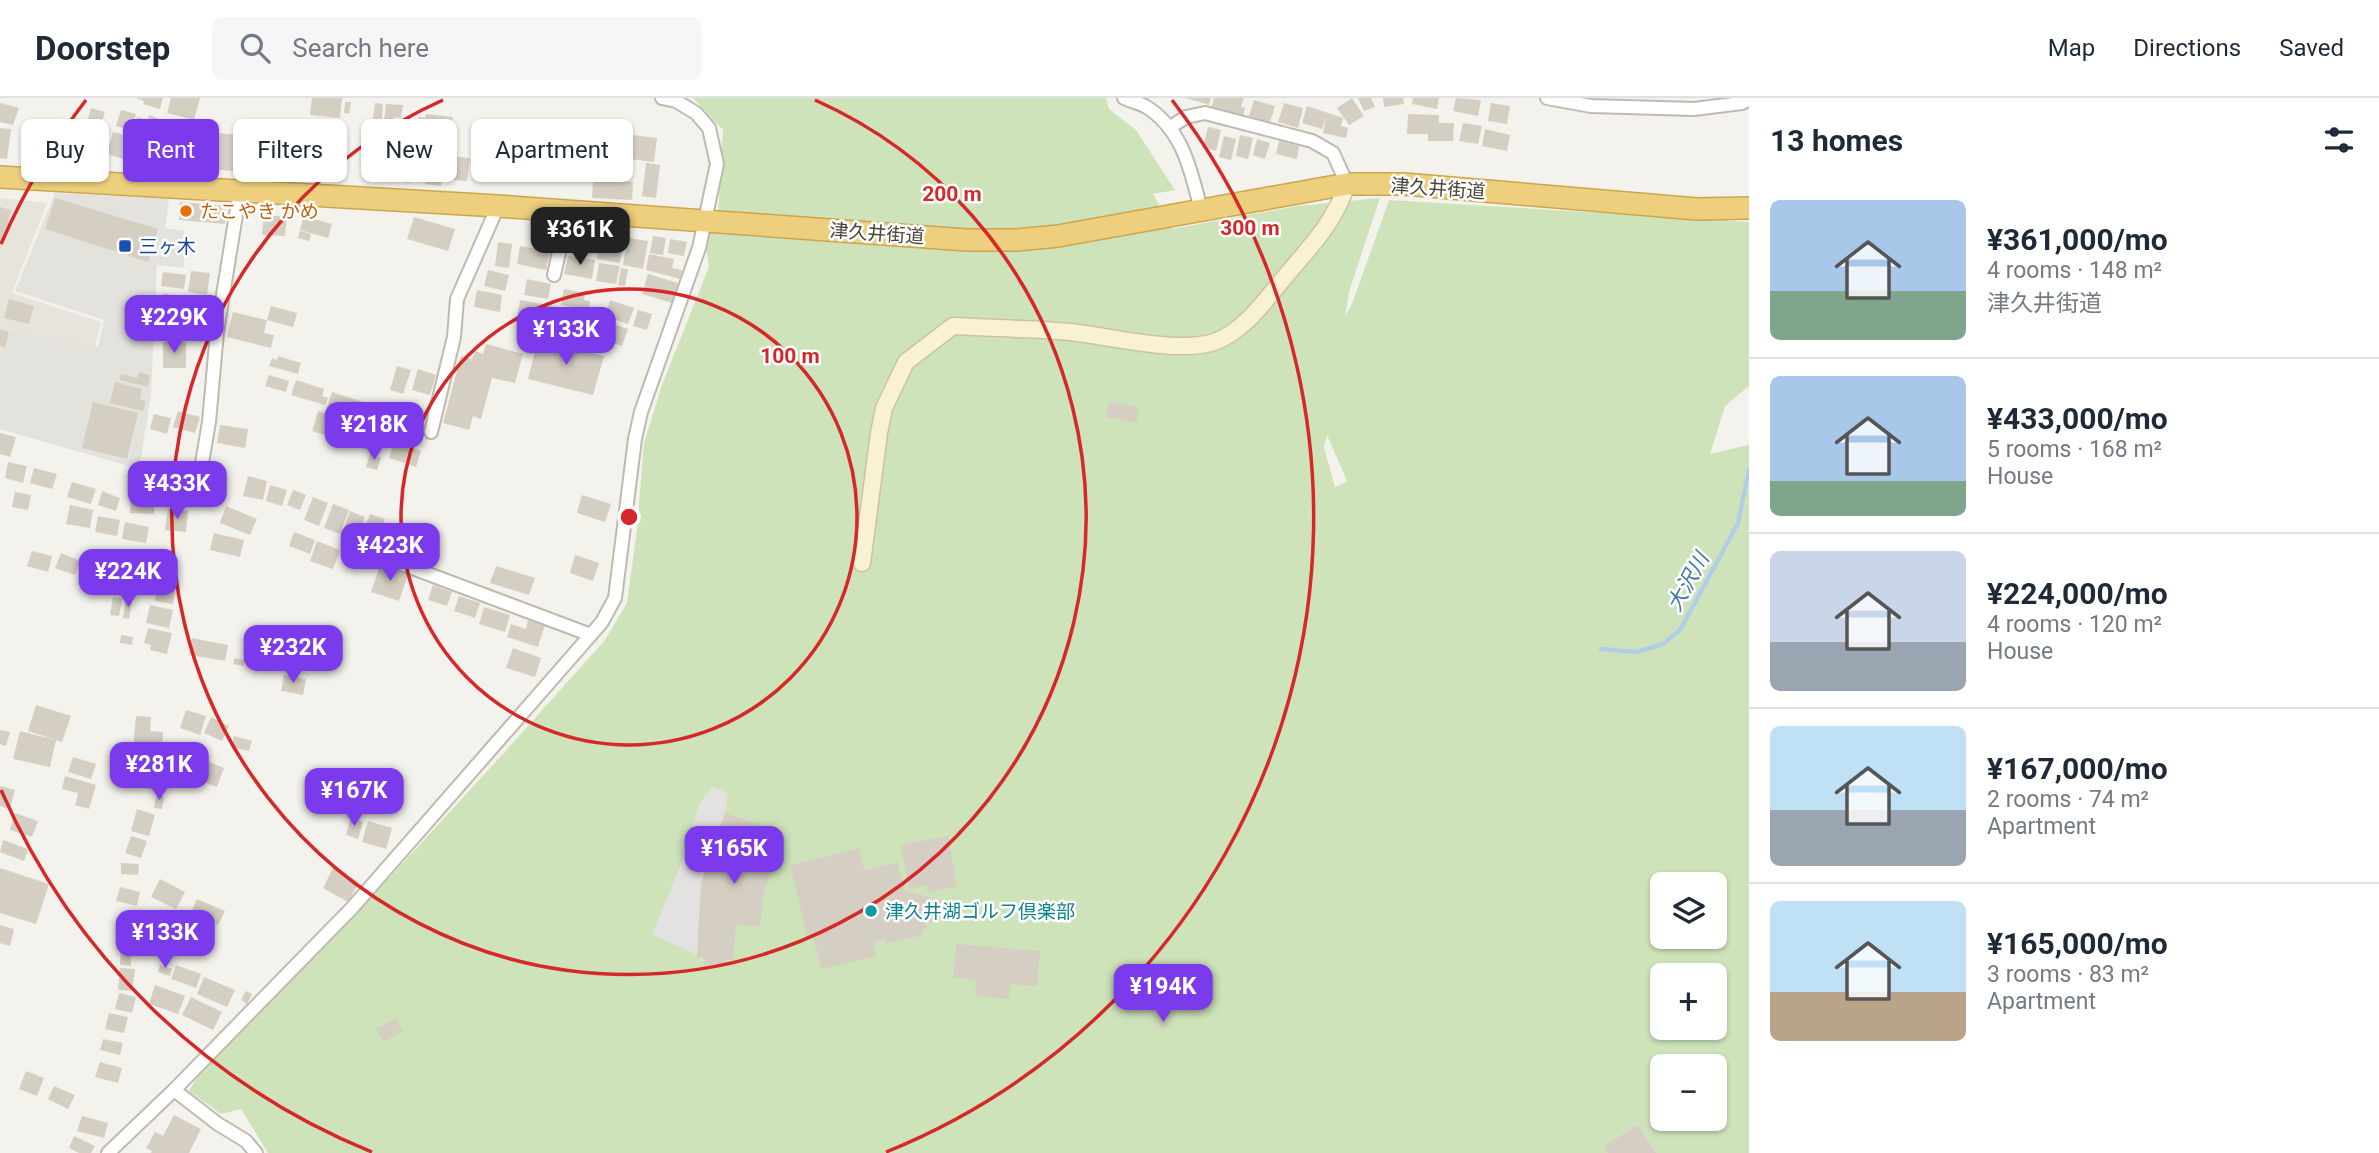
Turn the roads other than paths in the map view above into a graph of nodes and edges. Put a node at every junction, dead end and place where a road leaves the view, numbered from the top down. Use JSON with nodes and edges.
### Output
{"nodes":[{"id":1,"x":662,"y":98,"type":"edge"},
{"id":2,"x":1124,"y":98,"type":"edge"},
{"id":3,"x":1547,"y":98,"type":"edge"},
{"id":4,"x":1749,"y":99,"type":"edge"},
{"id":5,"x":1146,"y":102,"type":"edge"},
{"id":6,"x":1169,"y":128,"type":"junction"},
{"id":7,"x":0,"y":177,"type":"edge"},
{"id":8,"x":1347,"y":184,"type":"junction"},
{"id":9,"x":240,"y":190,"type":"junction"},
{"id":10,"x":498,"y":206,"type":"junction"},
{"id":11,"x":1749,"y":208,"type":"edge"},
{"id":12,"x":1201,"y":210,"type":"junction"},
{"id":13,"x":568,"y":211,"type":"junction"},
{"id":14,"x":706,"y":221,"type":"junction"},
{"id":15,"x":554,"y":275,"type":"dead end"},
{"id":16,"x":431,"y":432,"type":"dead end"},
{"id":17,"x":197,"y":492,"type":"dead end"},
{"id":18,"x":374,"y":554,"type":"dead end"},
{"id":19,"x":862,"y":563,"type":"dead end"},
{"id":20,"x":591,"y":635,"type":"junction"},
{"id":21,"x":174,"y":1090,"type":"junction"},
{"id":22,"x":108,"y":1153,"type":"edge"},
{"id":23,"x":256,"y":1153,"type":"edge"}],
"edges":[{"from":1,"to":14,"type":"street"},
{"from":2,"to":5,"type":"street"},
{"from":3,"to":4,"type":"street"},
{"from":5,"to":6,"type":"street"},
{"from":6,"to":8,"type":"street"},
{"from":6,"to":12,"type":"street"},
{"from":7,"to":9,"type":"highway","name":"津久井街道"},
{"from":8,"to":11,"type":"highway","name":"津久井街道"},
{"from":8,"to":12,"type":"highway","name":"津久井街道"},
{"from":8,"to":19,"type":"street"},
{"from":9,"to":10,"type":"highway","name":"津久井街道"},
{"from":9,"to":17,"type":"street"},
{"from":10,"to":13,"type":"highway","name":"津久井街道"},
{"from":10,"to":16,"type":"street"},
{"from":12,"to":14,"type":"highway","name":"津久井街道"},
{"from":13,"to":14,"type":"highway","name":"津久井街道"},
{"from":13,"to":15,"type":"street"},
{"from":14,"to":20,"type":"street"},
{"from":18,"to":20,"type":"street"},
{"from":20,"to":21,"type":"street"},
{"from":21,"to":22,"type":"street"},
{"from":21,"to":23,"type":"street"}]}
